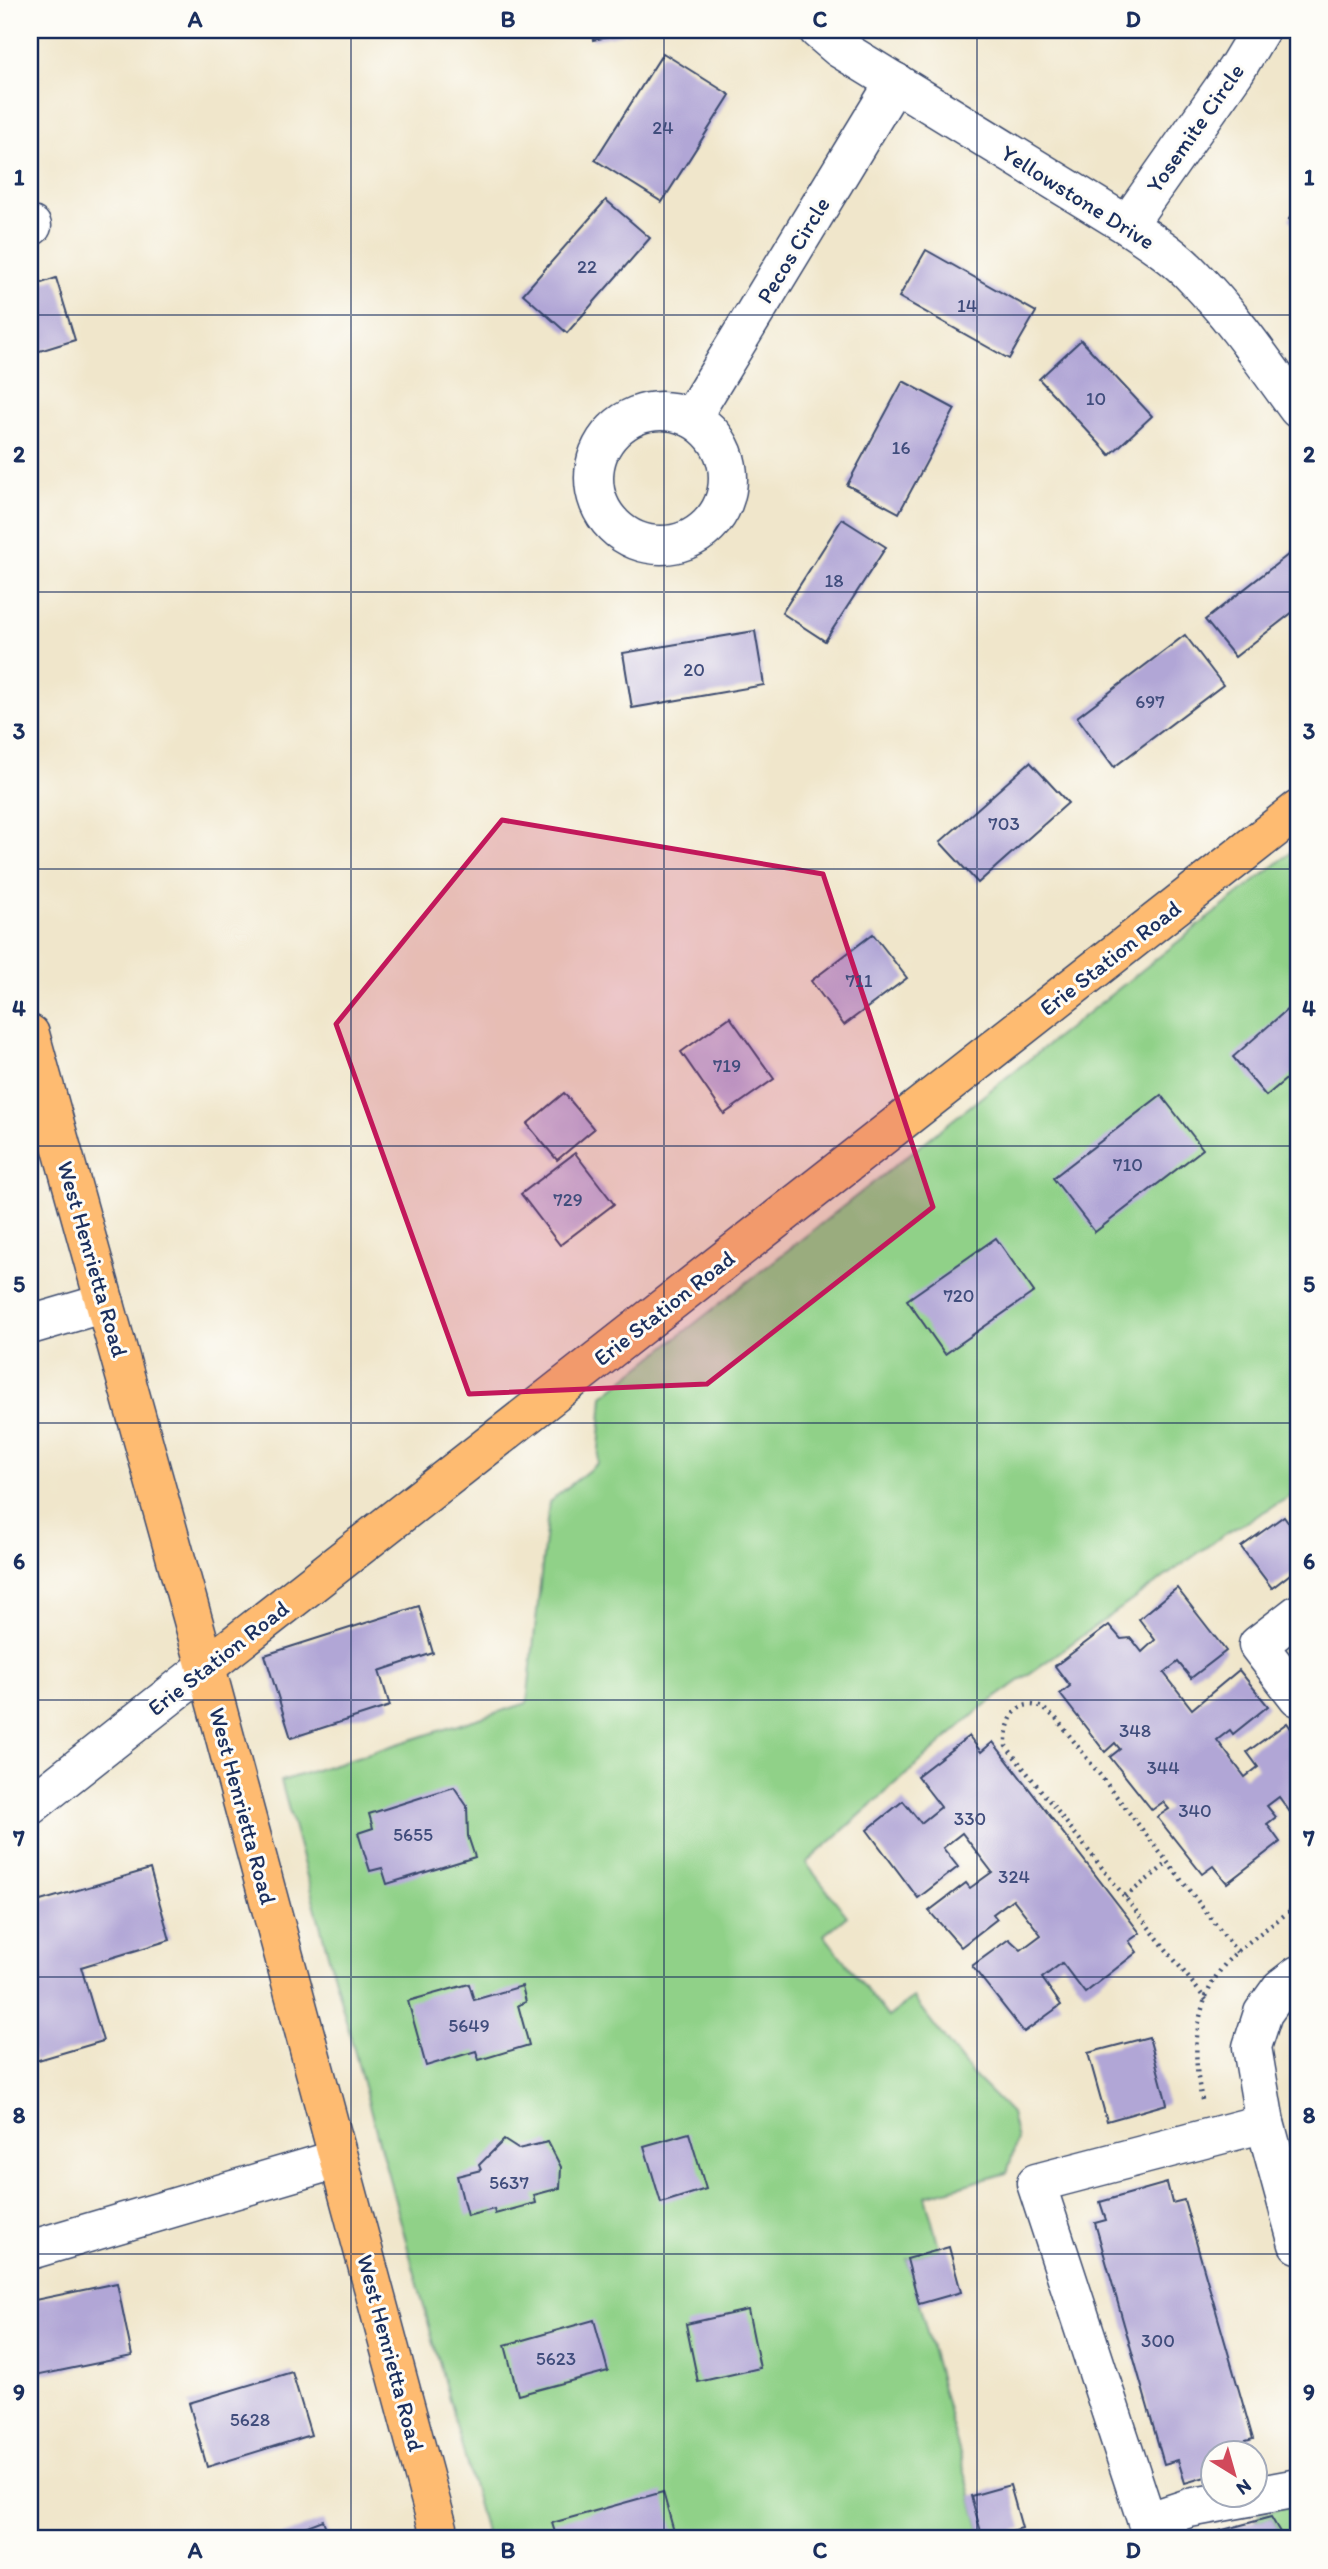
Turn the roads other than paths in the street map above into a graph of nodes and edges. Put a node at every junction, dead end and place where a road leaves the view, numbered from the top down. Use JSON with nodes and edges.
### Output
{"nodes":[{"id":1,"x":818,"y":30,"type":"edge"},
{"id":2,"x":1260,"y":30,"type":"edge"},
{"id":3,"x":895,"y":82,"type":"junction"},
{"id":4,"x":1127,"y":225,"type":"junction"},
{"id":5,"x":1298,"y":409,"type":"edge"},
{"id":6,"x":691,"y":418,"type":"dead end"},
{"id":7,"x":1298,"y":810,"type":"edge"},
{"id":8,"x":30,"y":1034,"type":"edge"},
{"id":9,"x":105,"y":1303,"type":"junction"},
{"id":10,"x":30,"y":1325,"type":"edge"},
{"id":11,"x":1298,"y":1614,"type":"edge"},
{"id":12,"x":206,"y":1667,"type":"junction"},
{"id":13,"x":1298,"y":1697,"type":"edge"},
{"id":14,"x":30,"y":1806,"type":"edge"},
{"id":15,"x":1298,"y":1975,"type":"edge"},
{"id":16,"x":1265,"y":2123,"type":"junction"},
{"id":17,"x":338,"y":2158,"type":"junction"},
{"id":18,"x":1298,"y":2244,"type":"edge"},
{"id":19,"x":30,"y":2250,"type":"edge"},
{"id":20,"x":1298,"y":2488,"type":"edge"},
{"id":21,"x":441,"y":2539,"type":"edge"}],
"edges":[{"from":1,"to":3,"type":"street","name":"Yellowstone Drive"},
{"from":2,"to":4,"type":"street","name":"Yosemite Circle"},
{"from":3,"to":4,"type":"street","name":"Yellowstone Drive"},
{"from":3,"to":6,"type":"street","name":"Pecos Circle"},
{"from":4,"to":5,"type":"street","name":"Yellowstone Drive"},
{"from":7,"to":12,"type":"main road","name":"Erie Station Road"},
{"from":8,"to":9,"type":"main road","name":"West Henrietta Road"},
{"from":9,"to":10,"type":"street"},
{"from":9,"to":12,"type":"main road","name":"West Henrietta Road"},
{"from":11,"to":13,"type":"street"},
{"from":12,"to":14,"type":"street","name":"Erie Station Road"},
{"from":12,"to":17,"type":"main road","name":"West Henrietta Road"},
{"from":15,"to":16,"type":"street"},
{"from":16,"to":18,"type":"street"},
{"from":16,"to":20,"type":"street"},
{"from":17,"to":19,"type":"street"},
{"from":17,"to":21,"type":"main road","name":"West Henrietta Road"}]}
